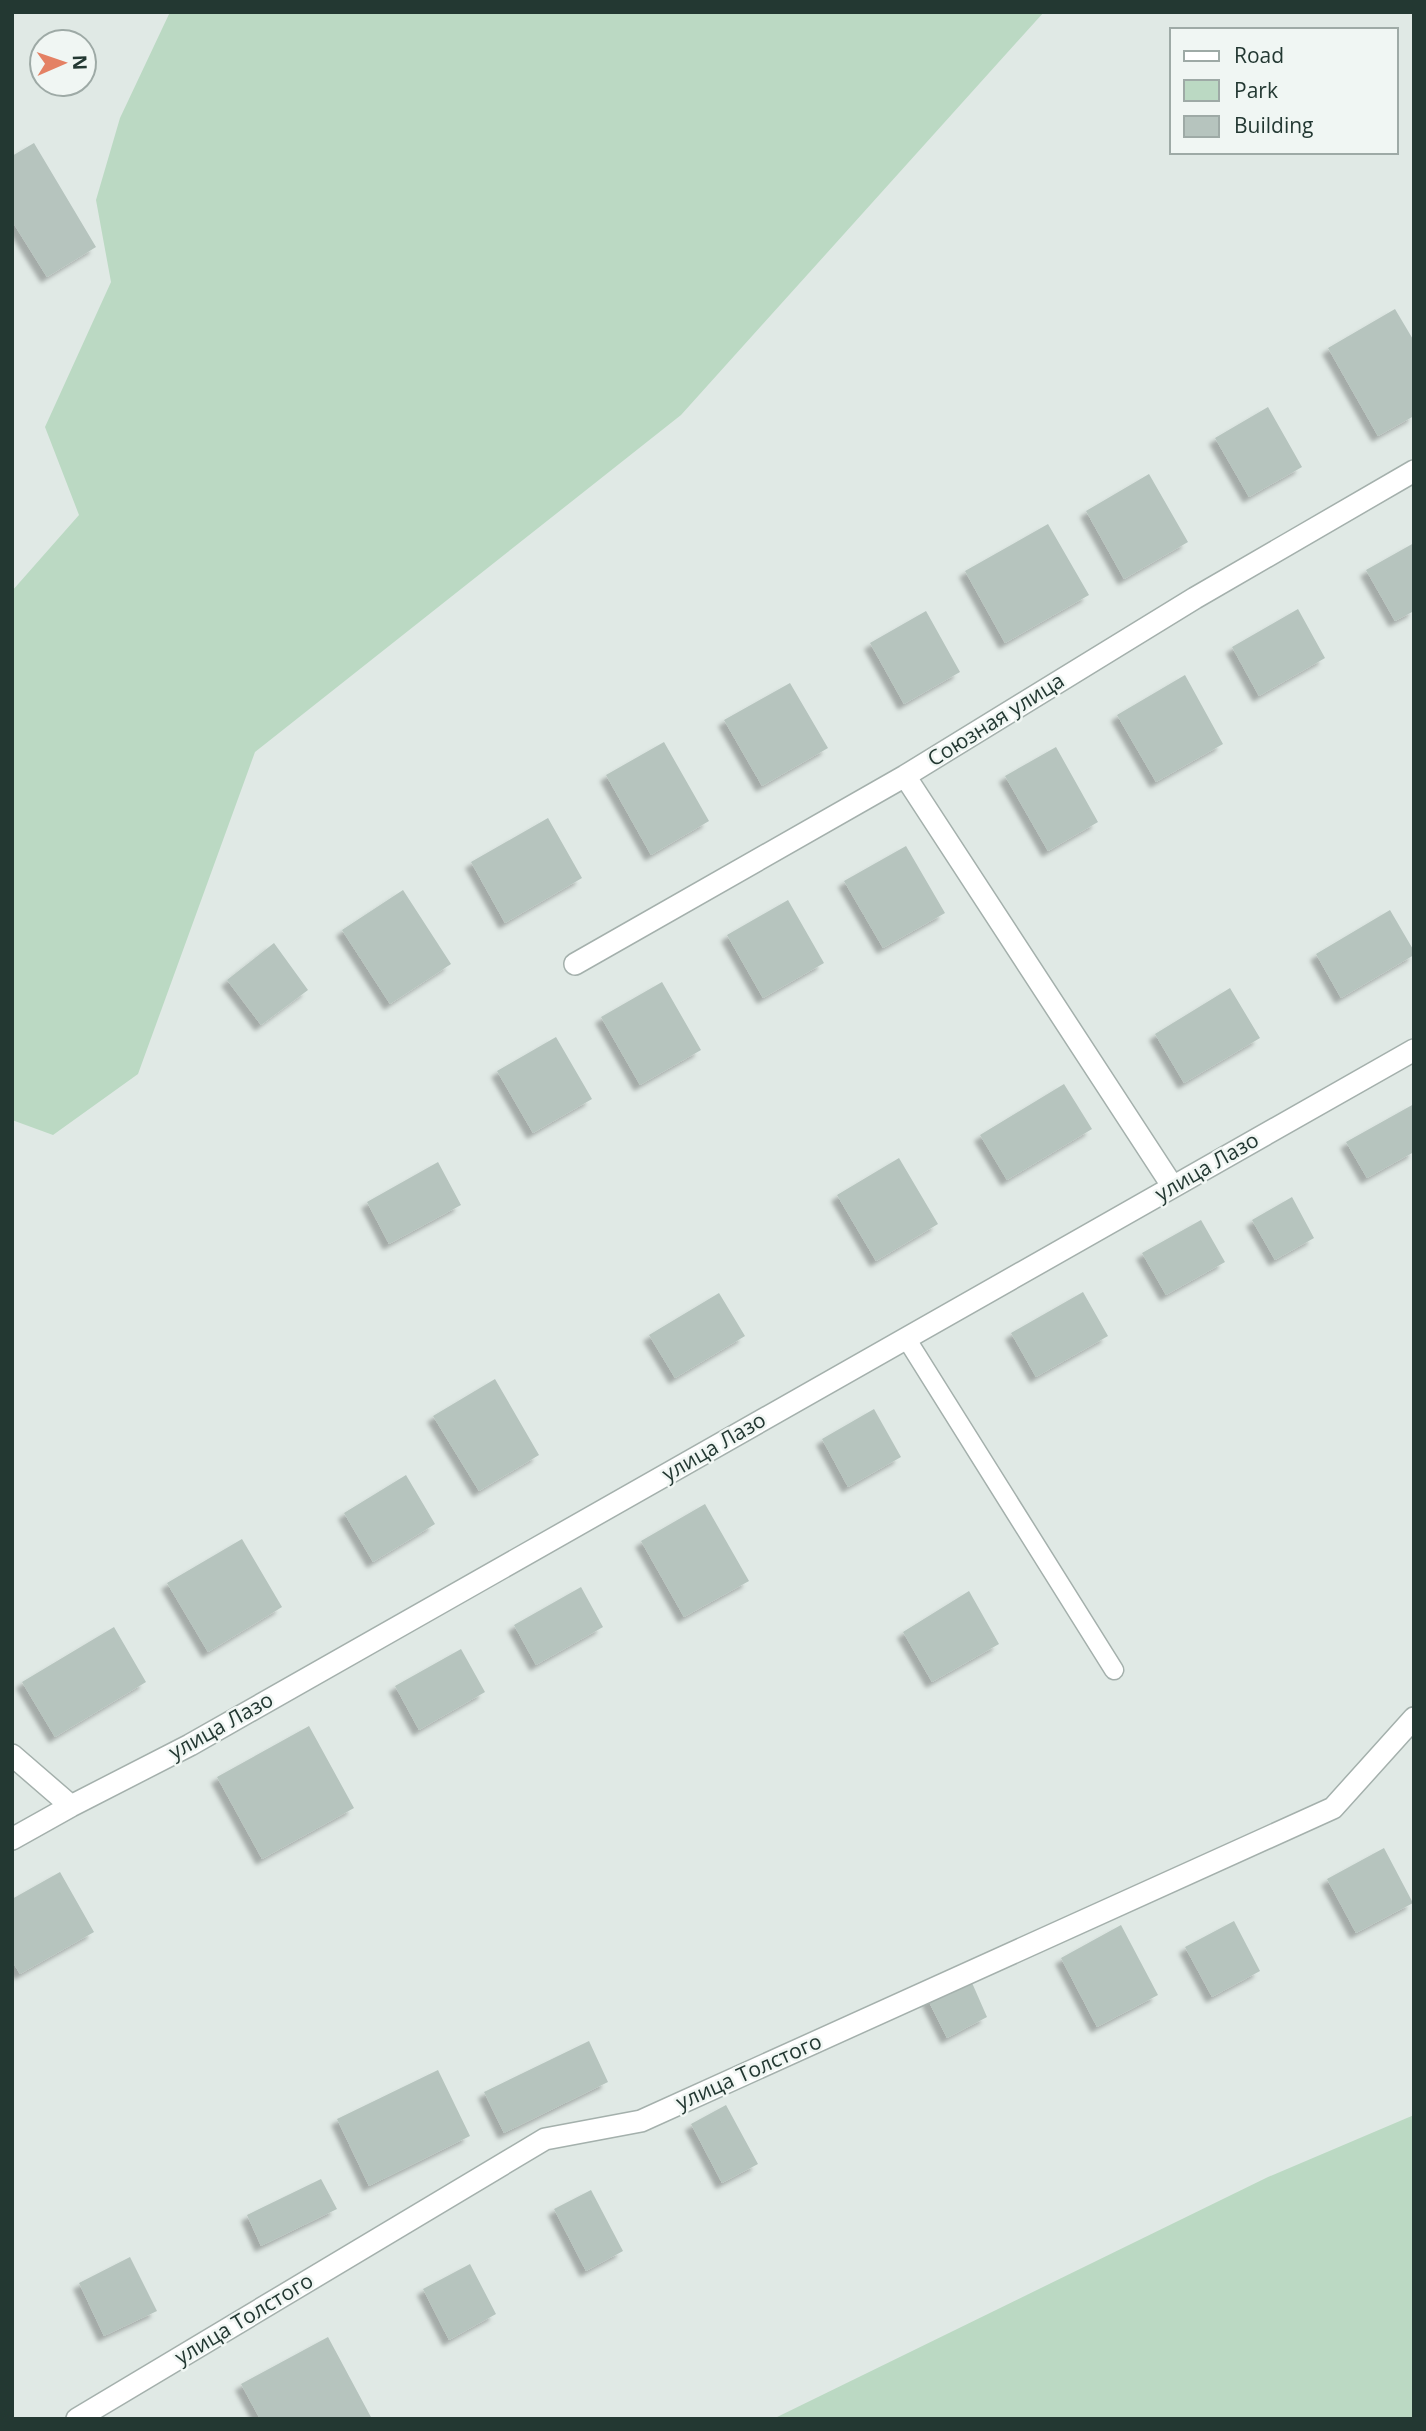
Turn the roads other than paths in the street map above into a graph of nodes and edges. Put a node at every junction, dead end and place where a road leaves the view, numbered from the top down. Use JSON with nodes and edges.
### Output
{"nodes":[{"id":1,"x":1414,"y":471,"type":"edge"},
{"id":2,"x":905,"y":776,"type":"junction"},
{"id":3,"x":575,"y":964,"type":"dead end"},
{"id":4,"x":1414,"y":1050,"type":"edge"},
{"id":5,"x":1172,"y":1187,"type":"junction"},
{"id":6,"x":906,"y":1338,"type":"junction"},
{"id":7,"x":1114,"y":1670,"type":"dead end"},
{"id":8,"x":1414,"y":1718,"type":"edge"},
{"id":9,"x":12,"y":1755,"type":"edge"},
{"id":10,"x":71,"y":1806,"type":"junction"},
{"id":11,"x":12,"y":1839,"type":"edge"},
{"id":12,"x":77,"y":2419,"type":"edge"}],
"edges":[{"from":1,"to":2,"type":"street","name":"Союзная улица"},
{"from":2,"to":3,"type":"street","name":"Союзная улица"},
{"from":2,"to":5,"type":"street"},
{"from":4,"to":5,"type":"street","name":"улица Лазо"},
{"from":5,"to":6,"type":"street","name":"улица Лазо"},
{"from":6,"to":7,"type":"lane"},
{"from":6,"to":10,"type":"street","name":"улица Лазо"},
{"from":8,"to":12,"type":"street","name":"улица Толстого"},
{"from":9,"to":10,"type":"street"},
{"from":10,"to":11,"type":"street","name":"улица Лазо"}]}
